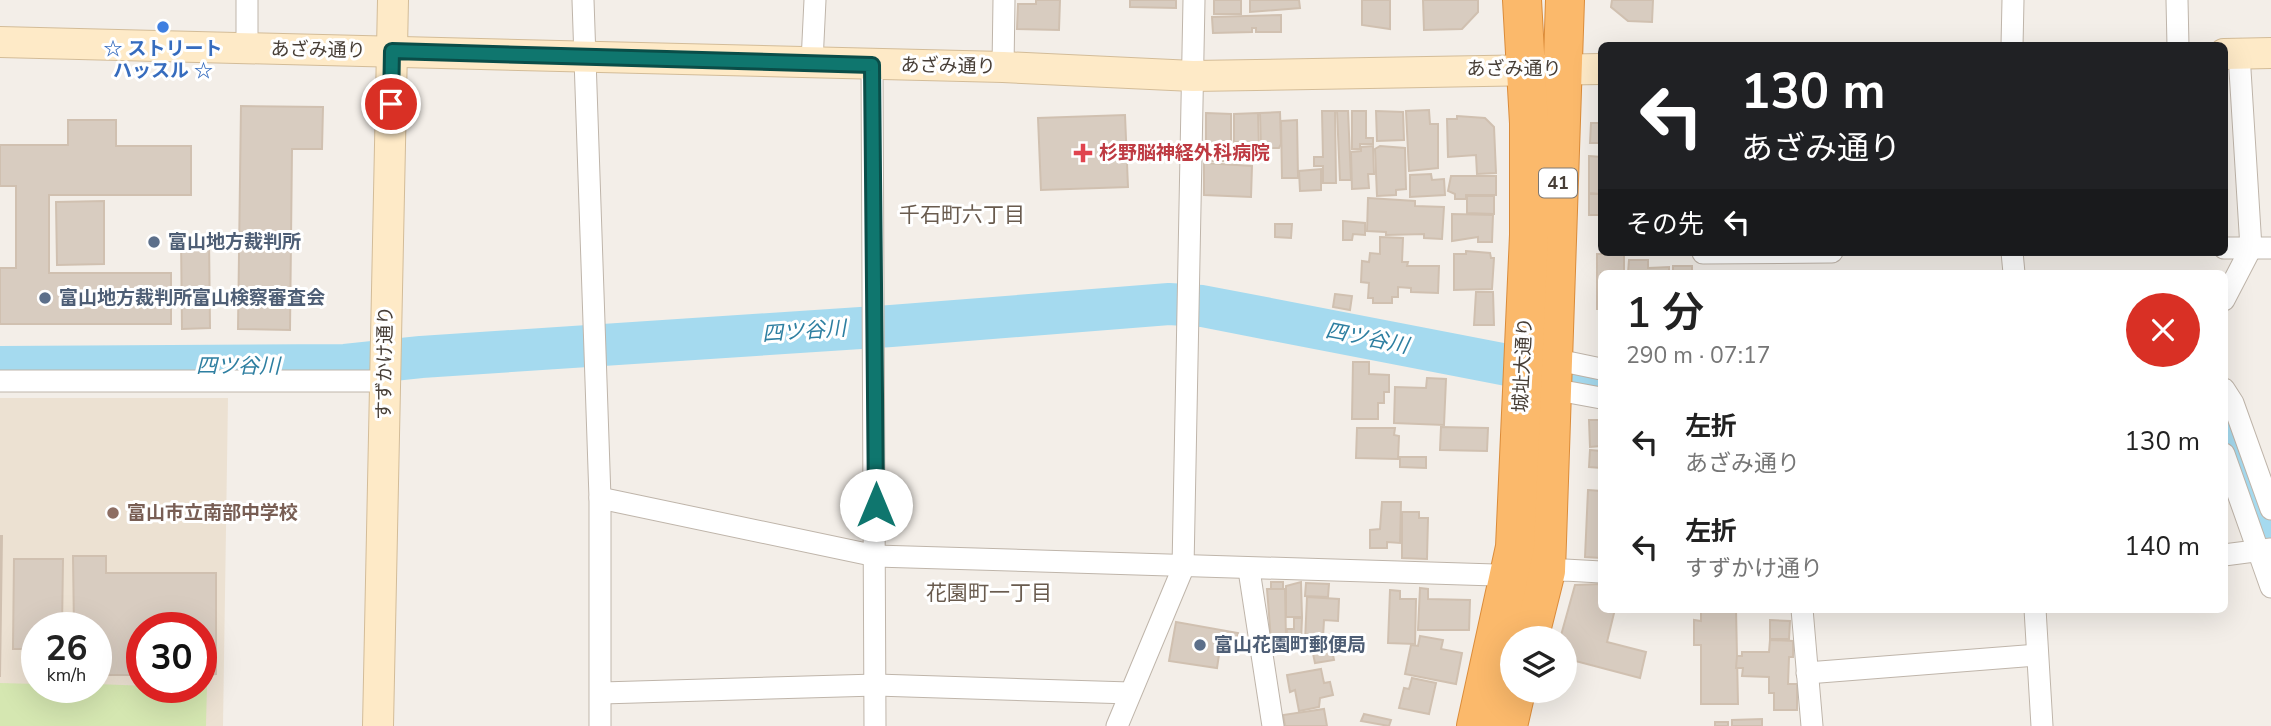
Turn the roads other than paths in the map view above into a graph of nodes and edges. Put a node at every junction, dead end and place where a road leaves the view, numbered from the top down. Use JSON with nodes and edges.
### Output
{"nodes":[{"id":1,"x":247,"y":0,"type":"edge"},
{"id":2,"x":393,"y":0,"type":"edge"},
{"id":3,"x":583,"y":0,"type":"edge"},
{"id":4,"x":816,"y":0,"type":"edge"},
{"id":5,"x":1004,"y":0,"type":"edge"},
{"id":6,"x":1194,"y":0,"type":"edge"},
{"id":7,"x":1522,"y":0,"type":"edge"},
{"id":8,"x":1565,"y":0,"type":"edge"},
{"id":9,"x":2013,"y":0,"type":"edge"},
{"id":10,"x":2177,"y":0,"type":"edge"},
{"id":11,"x":0,"y":42,"type":"edge"},
{"id":12,"x":2012,"y":42,"type":"edge"},
{"id":13,"x":2178,"y":42,"type":"edge"},
{"id":14,"x":247,"y":49,"type":"junction"},
{"id":15,"x":392,"y":51,"type":"junction"},
{"id":16,"x":2271,"y":53,"type":"edge"},
{"id":17,"x":2231,"y":54,"type":"edge"},
{"id":18,"x":584,"y":56,"type":"junction"},
{"id":19,"x":812,"y":62,"type":"junction"},
{"id":20,"x":872,"y":65,"type":"junction"},
{"id":21,"x":1003,"y":67,"type":"junction"},
{"id":22,"x":1543,"y":68,"type":"junction"},
{"id":23,"x":1598,"y":69,"type":"edge"},
{"id":24,"x":1193,"y":76,"type":"junction"},
{"id":25,"x":2228,"y":248,"type":"edge"},
{"id":26,"x":2261,"y":248,"type":"edge"},
{"id":27,"x":1758,"y":256,"type":"edge"},
{"id":28,"x":1703,"y":259,"type":"edge"},
{"id":29,"x":2228,"y":294,"type":"edge"},
{"id":30,"x":1598,"y":369,"type":"edge"},
{"id":31,"x":1543,"y":372,"type":"junction"},
{"id":32,"x":0,"y":380,"type":"edge"},
{"id":33,"x":385,"y":381,"type":"junction"},
{"id":34,"x":2228,"y":395,"type":"edge"},
{"id":35,"x":1598,"y":397,"type":"edge"},
{"id":36,"x":2228,"y":464,"type":"edge"},
{"id":37,"x":600,"y":498,"type":"junction"},
{"id":38,"x":2271,"y":509,"type":"edge"},
{"id":39,"x":2264,"y":551,"type":"edge"},
{"id":40,"x":2228,"y":555,"type":"edge"},
{"id":41,"x":876,"y":556,"type":"junction"},
{"id":42,"x":1183,"y":568,"type":"junction"},
{"id":43,"x":1249,"y":570,"type":"junction"},
{"id":44,"x":1598,"y":572,"type":"edge"},
{"id":45,"x":1528,"y":573,"type":"junction"},
{"id":46,"x":2271,"y":587,"type":"edge"},
{"id":47,"x":1802,"y":613,"type":"edge"},
{"id":48,"x":2035,"y":613,"type":"edge"},
{"id":49,"x":1529,"y":626,"type":"edge"},
{"id":50,"x":2037,"y":655,"type":"junction"},
{"id":51,"x":1807,"y":673,"type":"junction"},
{"id":52,"x":876,"y":685,"type":"junction"},
{"id":53,"x":602,"y":693,"type":"junction"},
{"id":54,"x":1130,"y":693,"type":"junction"},
{"id":55,"x":1513,"y":703,"type":"edge"},
{"id":56,"x":378,"y":726,"type":"edge"},
{"id":57,"x":600,"y":726,"type":"edge"},
{"id":58,"x":876,"y":726,"type":"edge"},
{"id":59,"x":1117,"y":726,"type":"edge"},
{"id":60,"x":1273,"y":726,"type":"edge"},
{"id":61,"x":1476,"y":726,"type":"edge"},
{"id":62,"x":1508,"y":726,"type":"edge"},
{"id":63,"x":1812,"y":726,"type":"edge"},
{"id":64,"x":2042,"y":726,"type":"edge"}],
"edges":[{"from":1,"to":14,"type":"street"},
{"from":2,"to":15,"type":"street","name":"すずかけ通り"},
{"from":3,"to":18,"type":"street"},
{"from":4,"to":19,"type":"street"},
{"from":5,"to":21,"type":"street"},
{"from":6,"to":24,"type":"street"},
{"from":7,"to":22,"type":"highway","name":"城址大通り","number":"41"},
{"from":8,"to":22,"type":"highway","name":"城址大通り","number":"41"},
{"from":9,"to":12,"type":"street"},
{"from":10,"to":13,"type":"street"},
{"from":11,"to":14,"type":"street","name":"あざみ通り"},
{"from":14,"to":15,"type":"street","name":"あざみ通り"},
{"from":15,"to":18,"type":"street","name":"あざみ通り"},
{"from":15,"to":33,"type":"street","name":"すずかけ通り"},
{"from":16,"to":17,"type":"street"},
{"from":17,"to":26,"type":"street"},
{"from":18,"to":19,"type":"street","name":"あざみ通り"},
{"from":18,"to":37,"type":"street"},
{"from":19,"to":20,"type":"street","name":"あざみ通り"},
{"from":20,"to":21,"type":"street","name":"あざみ通り"},
{"from":20,"to":41,"type":"street"},
{"from":21,"to":24,"type":"street","name":"あざみ通り"},
{"from":22,"to":23,"type":"street","name":"あざみ通り"},
{"from":22,"to":24,"type":"street","name":"あざみ通り"},
{"from":22,"to":31,"type":"highway","name":"城址大通り","number":"41"},
{"from":24,"to":42,"type":"street"},
{"from":25,"to":26,"type":"street"},
{"from":26,"to":29,"type":"street"},
{"from":27,"to":28,"type":"street"},
{"from":30,"to":31,"type":"street"},
{"from":31,"to":35,"type":"street"},
{"from":31,"to":45,"type":"highway","name":"城址大通り","number":"41"},
{"from":32,"to":33,"type":"street"},
{"from":33,"to":56,"type":"street","name":"すずかけ通り"},
{"from":34,"to":38,"type":"street"},
{"from":36,"to":39,"type":"street"},
{"from":37,"to":41,"type":"street"},
{"from":37,"to":53,"type":"street"},
{"from":39,"to":40,"type":"street"},
{"from":39,"to":46,"type":"street"},
{"from":41,"to":42,"type":"street"},
{"from":41,"to":52,"type":"street"},
{"from":42,"to":43,"type":"street"},
{"from":42,"to":54,"type":"street"},
{"from":43,"to":45,"type":"street"},
{"from":43,"to":60,"type":"street"},
{"from":44,"to":45,"type":"street"},
{"from":45,"to":49,"type":"highway","name":"城址大通り","number":"41"},
{"from":45,"to":61,"type":"highway","name":"城址大通り","number":"41"},
{"from":47,"to":51,"type":"street"},
{"from":48,"to":50,"type":"street"},
{"from":50,"to":51,"type":"street"},
{"from":50,"to":64,"type":"street"},
{"from":51,"to":63,"type":"street"},
{"from":52,"to":53,"type":"street"},
{"from":52,"to":54,"type":"street"},
{"from":52,"to":58,"type":"street"},
{"from":53,"to":57,"type":"street"},
{"from":54,"to":59,"type":"street"},
{"from":55,"to":62,"type":"highway"}]}
